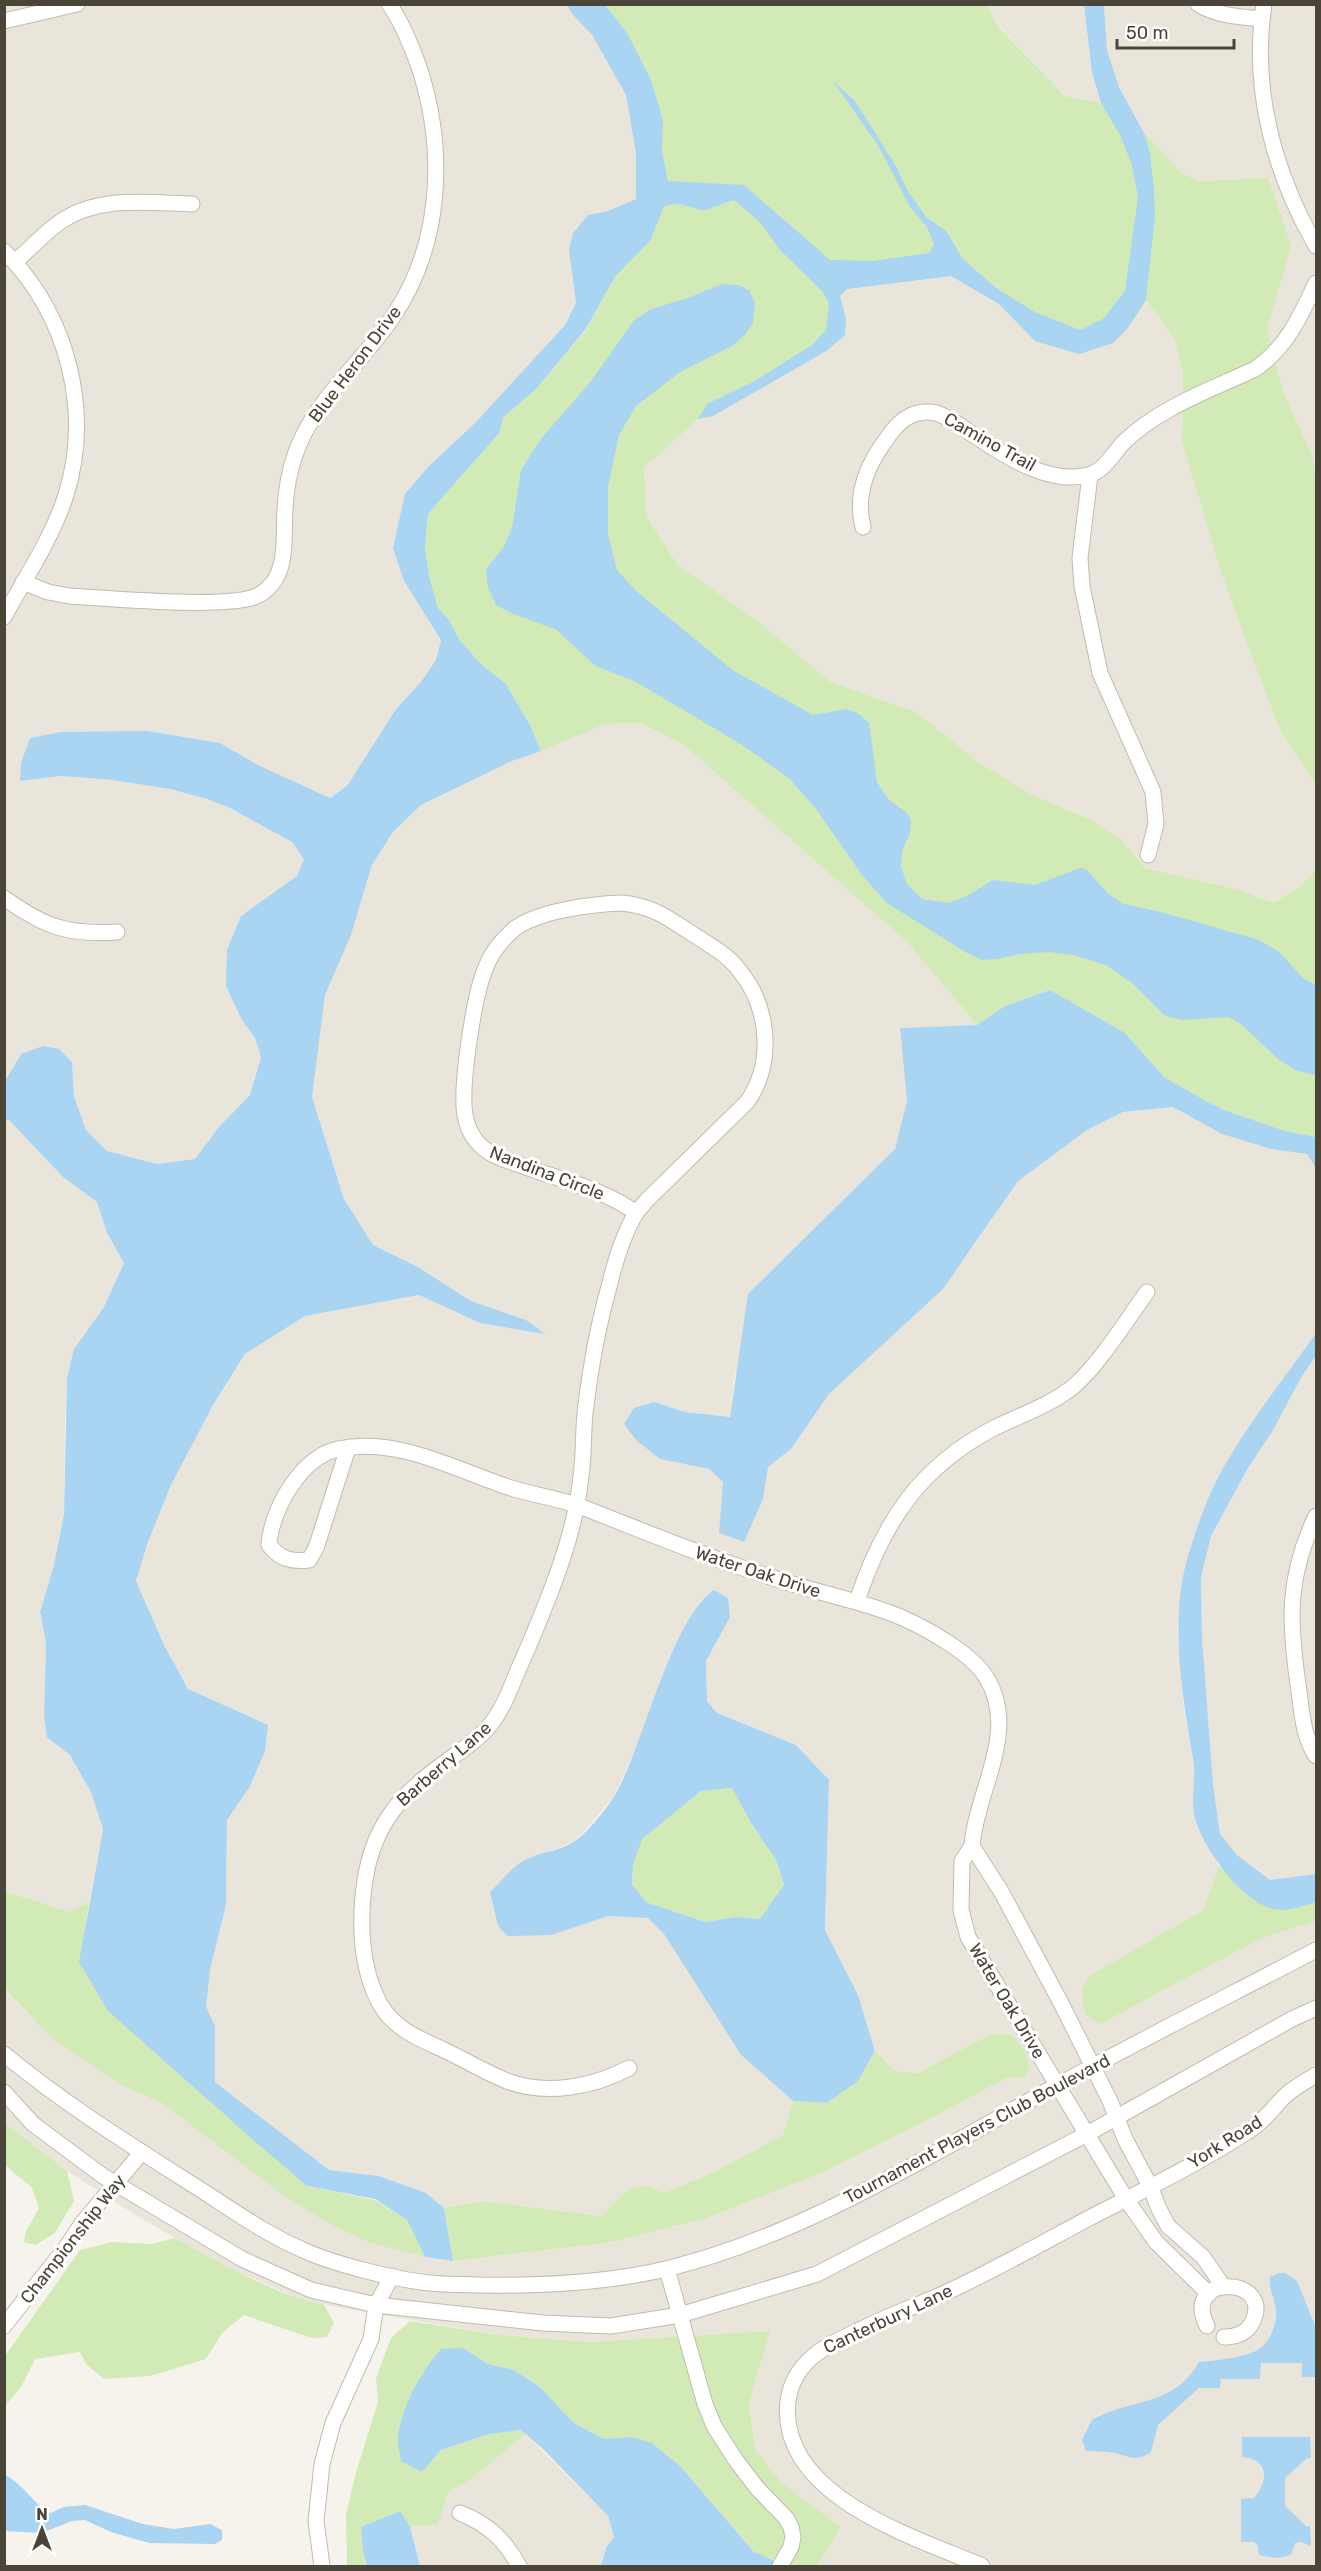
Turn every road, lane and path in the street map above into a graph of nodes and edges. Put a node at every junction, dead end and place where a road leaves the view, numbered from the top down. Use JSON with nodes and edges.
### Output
{"nodes":[{"id":1,"x":77,"y":4,"type":"edge"},
{"id":2,"x":388,"y":4,"type":"edge"},
{"id":3,"x":1198,"y":4,"type":"edge"},
{"id":4,"x":1263,"y":12,"type":"edge"},
{"id":5,"x":4,"y":21,"type":"edge"},
{"id":6,"x":192,"y":204,"type":"dead end"},
{"id":7,"x":1317,"y":246,"type":"edge"},
{"id":8,"x":10,"y":257,"type":"edge"},
{"id":9,"x":1317,"y":283,"type":"edge"},
{"id":10,"x":1090,"y":475,"type":"junction"},
{"id":11,"x":863,"y":527,"type":"dead end"},
{"id":12,"x":23,"y":582,"type":"junction"},
{"id":13,"x":4,"y":617,"type":"edge"},
{"id":14,"x":1148,"y":855,"type":"dead end"},
{"id":15,"x":4,"y":898,"type":"edge"},
{"id":16,"x":117,"y":932,"type":"dead end"},
{"id":17,"x":636,"y":1213,"type":"junction"},
{"id":18,"x":1147,"y":1293,"type":"dead end"},
{"id":19,"x":348,"y":1448,"type":"junction"},
{"id":20,"x":577,"y":1505,"type":"junction"},
{"id":21,"x":1317,"y":1516,"type":"edge"},
{"id":22,"x":857,"y":1601,"type":"junction"},
{"id":23,"x":1317,"y":1756,"type":"edge"},
{"id":24,"x":972,"y":1846,"type":"junction"},
{"id":25,"x":1317,"y":1950,"type":"edge"},
{"id":26,"x":1317,"y":2008,"type":"edge"},
{"id":27,"x":4,"y":2054,"type":"edge"},
{"id":28,"x":1093,"y":2067,"type":"junction"},
{"id":29,"x":629,"y":2068,"type":"dead end"},
{"id":30,"x":1317,"y":2075,"type":"edge"},
{"id":31,"x":1058,"y":2085,"type":"junction"},
{"id":32,"x":4,"y":2092,"type":"edge"},
{"id":33,"x":1116,"y":2117,"type":"junction"},
{"id":34,"x":1087,"y":2134,"type":"junction"},
{"id":35,"x":142,"y":2152,"type":"junction"},
{"id":36,"x":116,"y":2183,"type":"junction"},
{"id":37,"x":1150,"y":2186,"type":"junction"},
{"id":38,"x":1126,"y":2199,"type":"junction"},
{"id":39,"x":667,"y":2269,"type":"junction"},
{"id":40,"x":392,"y":2276,"type":"junction"},
{"id":41,"x":1223,"y":2286,"type":"junction"},
{"id":42,"x":1209,"y":2294,"type":"junction"},
{"id":43,"x":376,"y":2305,"type":"junction"},
{"id":44,"x":680,"y":2315,"type":"junction"},
{"id":45,"x":4,"y":2326,"type":"edge"},
{"id":46,"x":1207,"y":2326,"type":"dead end"},
{"id":47,"x":1224,"y":2337,"type":"dead end"},
{"id":48,"x":460,"y":2513,"type":"dead end"},
{"id":49,"x":782,"y":2564,"type":"edge"},
{"id":50,"x":322,"y":2566,"type":"edge"},
{"id":51,"x":519,"y":2566,"type":"edge"},
{"id":52,"x":982,"y":2566,"type":"edge"}],
"edges":[{"from":1,"to":5,"type":"street"},
{"from":2,"to":12,"type":"street","name":"Blue Heron Drive"},
{"from":3,"to":4,"type":"street"},
{"from":4,"to":7,"type":"street"},
{"from":6,"to":8,"type":"street"},
{"from":8,"to":12,"type":"street"},
{"from":9,"to":10,"type":"street"},
{"from":10,"to":11,"type":"street","name":"Camino Trail"},
{"from":10,"to":14,"type":"street"},
{"from":12,"to":13,"type":"street"},
{"from":15,"to":16,"type":"street"},
{"from":17,"to":17,"type":"street","name":"Nandina Circle"},
{"from":17,"to":20,"type":"street","name":"Nandina Circle"},
{"from":18,"to":22,"type":"street"},
{"from":19,"to":19,"type":"street","name":"Water Oak Drive"},
{"from":19,"to":20,"type":"street","name":"Water Oak Drive"},
{"from":20,"to":22,"type":"street","name":"Water Oak Drive"},
{"from":20,"to":29,"type":"street","name":"Barberry Lane"},
{"from":21,"to":23,"type":"street"},
{"from":22,"to":24,"type":"street","name":"Water Oak Drive"},
{"from":24,"to":28,"type":"street"},
{"from":24,"to":31,"type":"street","name":"Water Oak Drive"},
{"from":25,"to":28,"type":"street","name":"Tournament Players Club Boulevard"},
{"from":26,"to":33,"type":"street"},
{"from":27,"to":35,"type":"street","name":"Tournament Players Club Boulevard"},
{"from":28,"to":31,"type":"street","name":"Tournament Players Club Boulevard"},
{"from":28,"to":33,"type":"street"},
{"from":30,"to":37,"type":"street","name":"York Road"},
{"from":31,"to":34,"type":"street","name":"Water Oak Drive"},
{"from":31,"to":39,"type":"street","name":"Tournament Players Club Boulevard"},
{"from":32,"to":36,"type":"street"},
{"from":33,"to":34,"type":"street"},
{"from":33,"to":37,"type":"street"},
{"from":34,"to":38,"type":"street","name":"Water Oak Drive"},
{"from":34,"to":44,"type":"street"},
{"from":35,"to":36,"type":"street","name":"Championship Way"},
{"from":35,"to":40,"type":"street","name":"Tournament Players Club Boulevard"},
{"from":36,"to":43,"type":"street"},
{"from":36,"to":45,"type":"street","name":"Championship Way"},
{"from":37,"to":38,"type":"street","name":"York Road"},
{"from":37,"to":41,"type":"street"},
{"from":38,"to":42,"type":"street","name":"Water Oak Drive"},
{"from":38,"to":52,"type":"street","name":"Canterbury Lane"},
{"from":39,"to":40,"type":"street","name":"Tournament Players Club Boulevard"},
{"from":39,"to":44,"type":"street"},
{"from":40,"to":43,"type":"street"},
{"from":41,"to":42,"type":"street"},
{"from":41,"to":47,"type":"street"},
{"from":42,"to":46,"type":"street"},
{"from":43,"to":44,"type":"street"},
{"from":43,"to":50,"type":"street"},
{"from":44,"to":49,"type":"street"},
{"from":48,"to":51,"type":"street"}]}
